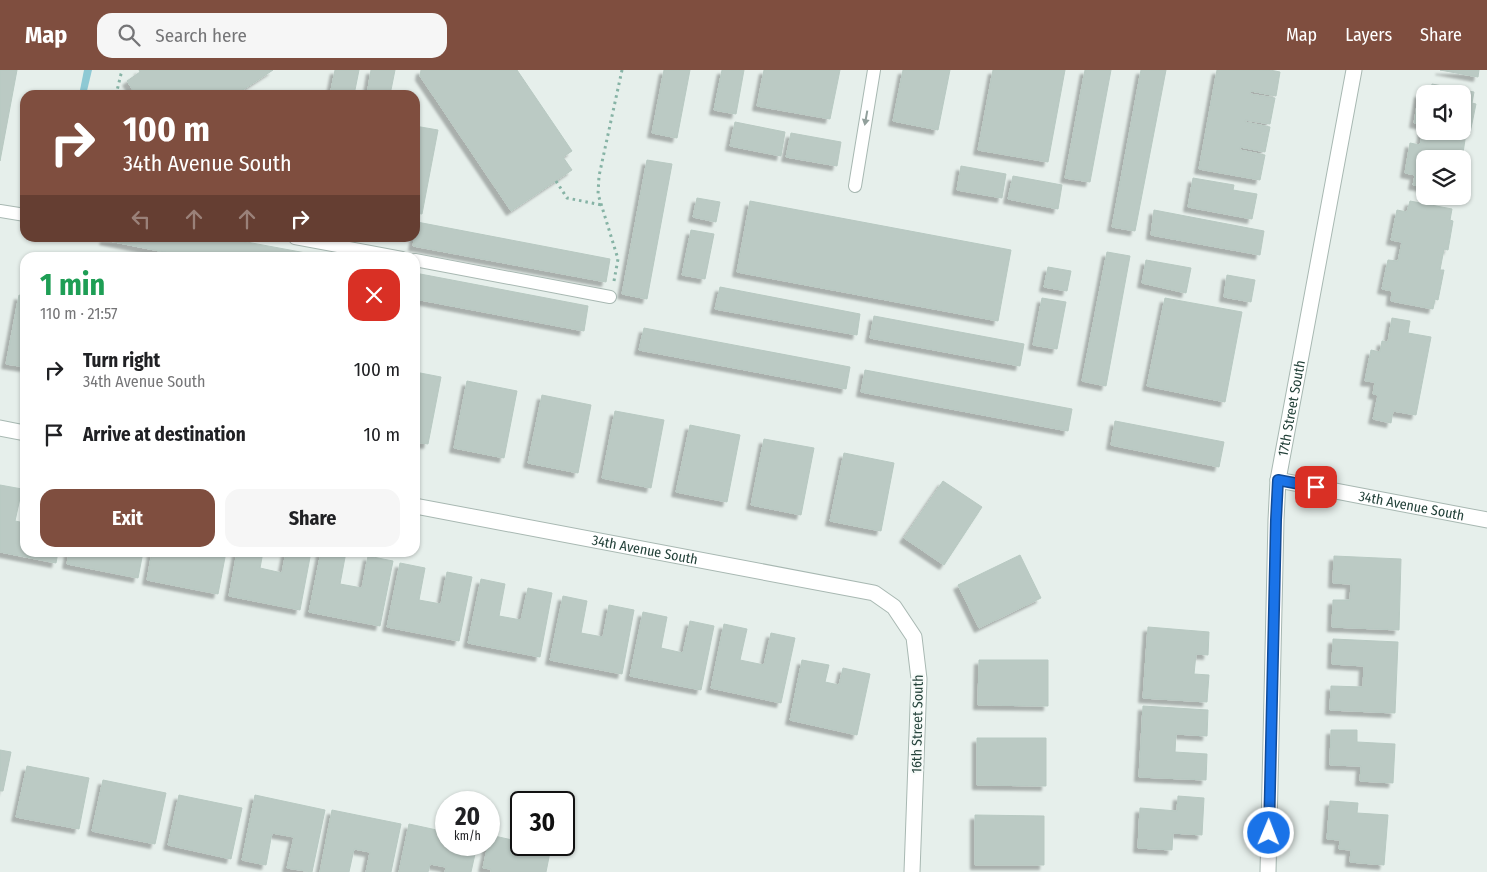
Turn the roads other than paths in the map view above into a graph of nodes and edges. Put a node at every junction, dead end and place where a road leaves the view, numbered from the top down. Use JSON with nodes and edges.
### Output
{"nodes":[{"id":1,"x":874,"y":70,"type":"edge"},
{"id":2,"x":1354,"y":70,"type":"edge"},
{"id":3,"x":855,"y":186,"type":"dead end"},
{"id":4,"x":0,"y":211,"type":"edge"},
{"id":5,"x":20,"y":214,"type":"edge"},
{"id":6,"x":316,"y":242,"type":"edge"},
{"id":7,"x":370,"y":252,"type":"edge"},
{"id":8,"x":420,"y":261,"type":"edge"},
{"id":9,"x":610,"y":297,"type":"road end"},
{"id":10,"x":0,"y":428,"type":"edge"},
{"id":11,"x":20,"y":432,"type":"edge"},
{"id":12,"x":1278,"y":480,"type":"junction"},
{"id":13,"x":420,"y":507,"type":"edge"},
{"id":14,"x":1487,"y":520,"type":"edge"},
{"id":15,"x":874,"y":593,"type":"joint"},
{"id":16,"x":912,"y":872,"type":"edge"},
{"id":17,"x":1268,"y":872,"type":"edge"}],
"edges":[{"from":1,"to":3,"type":"lane","one_way":true},
{"from":2,"to":12,"type":"street","name":"17th Street South"},
{"from":4,"to":5,"type":"lane"},
{"from":6,"to":7,"type":"lane"},
{"from":8,"to":9,"type":"lane"},
{"from":10,"to":11,"type":"street"},
{"from":12,"to":14,"type":"street","name":"34th Avenue South"},
{"from":12,"to":17,"type":"street","name":"17th Street South"},
{"from":13,"to":15,"type":"street","name":"34th Avenue South"},
{"from":15,"to":16,"type":"street","name":"16th Street South"}]}
